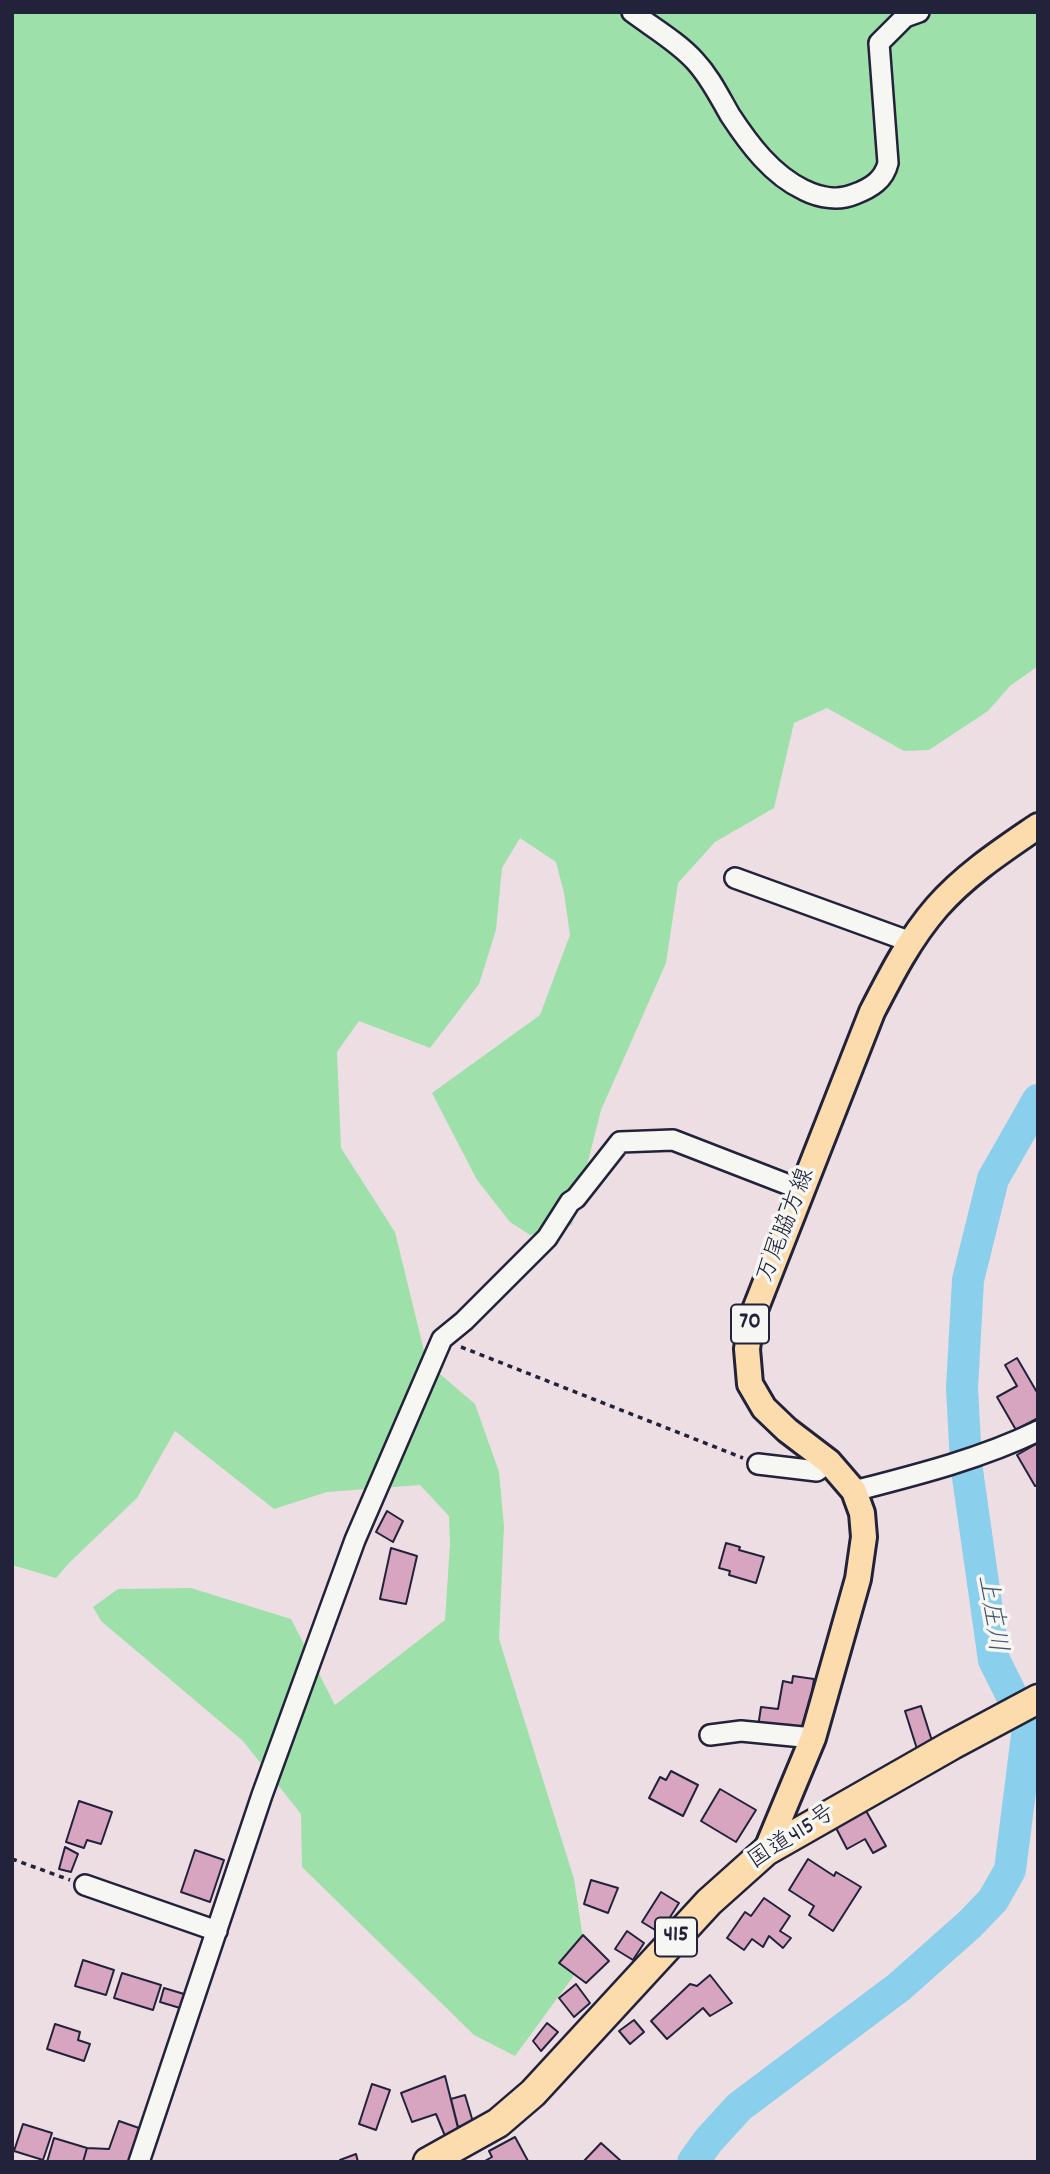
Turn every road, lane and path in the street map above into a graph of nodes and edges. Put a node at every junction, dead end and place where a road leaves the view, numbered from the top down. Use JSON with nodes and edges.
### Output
{"nodes":[{"id":1,"x":632,"y":12,"type":"edge"},
{"id":2,"x":919,"y":12,"type":"edge"},
{"id":3,"x":1038,"y":825,"type":"edge"},
{"id":4,"x":735,"y":878,"type":"dead end"},
{"id":5,"x":911,"y":942,"type":"junction"},
{"id":6,"x":802,"y":1190,"type":"junction"},
{"id":7,"x":442,"y":1339,"type":"junction"},
{"id":8,"x":1038,"y":1431,"type":"edge"},
{"id":9,"x":828,"y":1462,"type":"junction"},
{"id":10,"x":758,"y":1464,"type":"joint"},
{"id":11,"x":854,"y":1491,"type":"junction"},
{"id":12,"x":1038,"y":1699,"type":"edge"},
{"id":13,"x":710,"y":1735,"type":"dead end"},
{"id":14,"x":813,"y":1738,"type":"junction"},
{"id":15,"x":766,"y":1851,"type":"junction"},
{"id":16,"x":12,"y":1859,"type":"edge"},
{"id":17,"x":85,"y":1885,"type":"joint"},
{"id":18,"x":217,"y":1931,"type":"junction"},
{"id":19,"x":139,"y":2162,"type":"edge"},
{"id":20,"x":428,"y":2162,"type":"edge"}],
"edges":[{"from":1,"to":2,"type":"street"},
{"from":3,"to":5,"type":"main road","name":"万尾脇方線","number":"70"},
{"from":4,"to":5,"type":"street"},
{"from":5,"to":6,"type":"main road","name":"万尾脇方線","number":"70"},
{"from":6,"to":7,"type":"street"},
{"from":6,"to":9,"type":"main road","name":"万尾脇方線","number":"70"},
{"from":7,"to":10,"type":"path"},
{"from":7,"to":18,"type":"street"},
{"from":8,"to":11,"type":"street"},
{"from":9,"to":10,"type":"street"},
{"from":9,"to":11,"type":"main road","name":"万尾脇方線","number":"70"},
{"from":11,"to":14,"type":"main road","name":"万尾脇方線","number":"70"},
{"from":12,"to":15,"type":"highway","name":"国道415号","number":"415"},
{"from":13,"to":14,"type":"street"},
{"from":14,"to":15,"type":"main road","name":"万尾脇方線","number":"70"},
{"from":15,"to":20,"type":"highway","name":"国道415号","number":"415"},
{"from":16,"to":17,"type":"path"},
{"from":17,"to":18,"type":"street"},
{"from":18,"to":19,"type":"street"}]}
